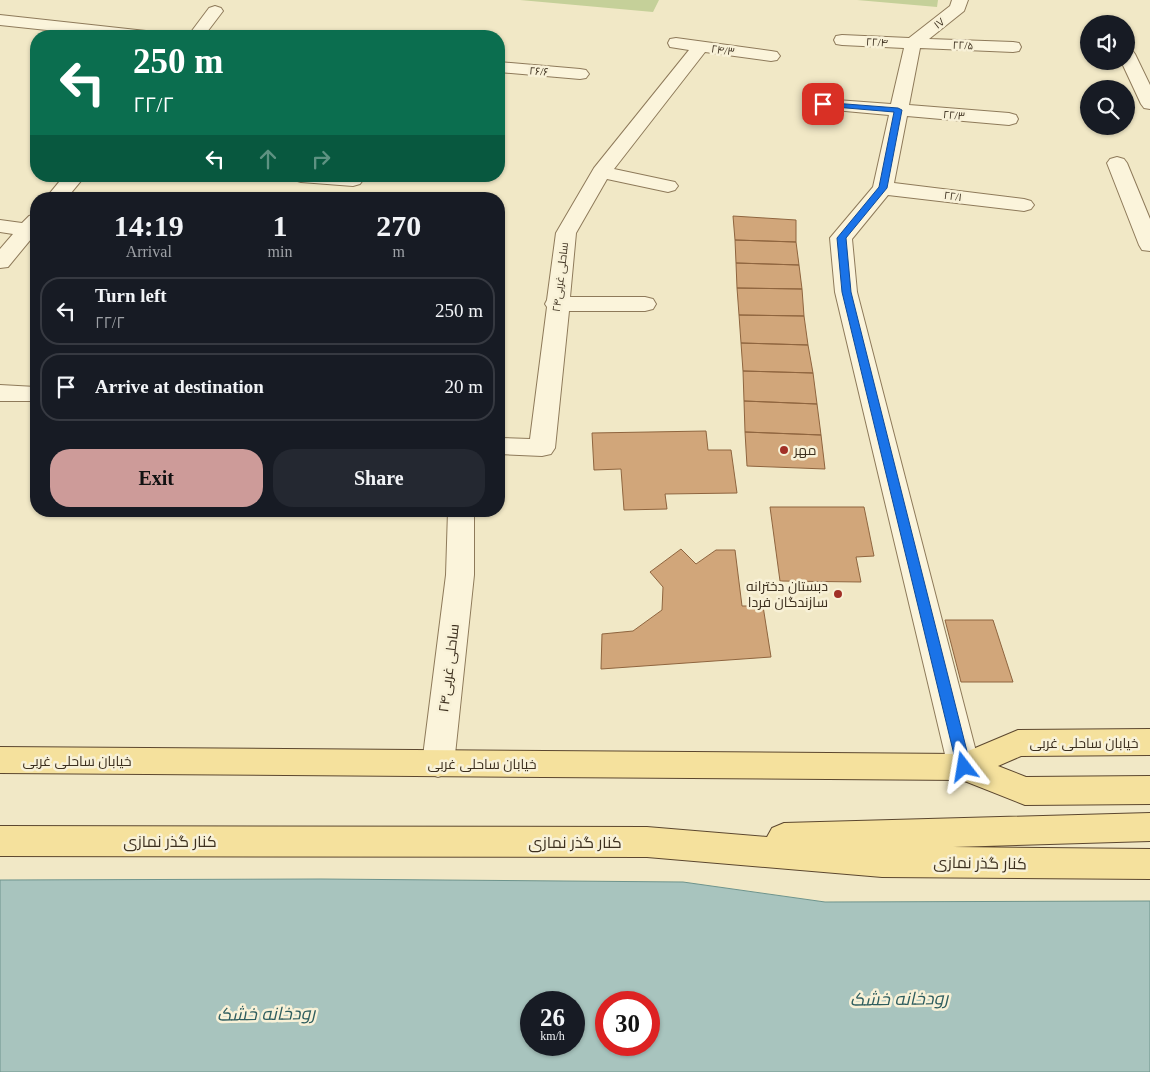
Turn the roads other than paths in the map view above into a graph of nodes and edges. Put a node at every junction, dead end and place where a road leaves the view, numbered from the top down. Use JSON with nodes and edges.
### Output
{"nodes":[{"id":1,"x":960,"y":0,"type":"edge"},
{"id":2,"x":215,"y":11,"type":"dead end"},
{"id":3,"x":0,"y":20,"type":"edge"},
{"id":4,"x":91,"y":30,"type":"edge"},
{"id":5,"x":201,"y":30,"type":"edge"},
{"id":6,"x":842,"y":40,"type":"dead end"},
{"id":7,"x":676,"y":43,"type":"dead end"},
{"id":8,"x":913,"y":44,"type":"junction"},
{"id":9,"x":700,"y":46,"type":"junction"},
{"id":10,"x":1013,"y":47,"type":"dead end"},
{"id":11,"x":771,"y":56,"type":"dead end"},
{"id":12,"x":505,"y":68,"type":"edge"},
{"id":13,"x":1134,"y":70,"type":"edge"},
{"id":14,"x":580,"y":74,"type":"dead end"},
{"id":15,"x":823,"y":104,"type":"dead end"},
{"id":16,"x":1150,"y":104,"type":"edge"},
{"id":17,"x":898,"y":110,"type":"junction"},
{"id":18,"x":1009,"y":120,"type":"dead end"},
{"id":19,"x":1117,"y":163,"type":"dead end"},
{"id":20,"x":601,"y":172,"type":"junction"},
{"id":21,"x":69,"y":182,"type":"edge"},
{"id":22,"x":668,"y":186,"type":"dead end"},
{"id":23,"x":883,"y":188,"type":"junction"},
{"id":24,"x":61,"y":192,"type":"edge"},
{"id":25,"x":1024,"y":205,"type":"dead end"},
{"id":26,"x":30,"y":225,"type":"edge"},
{"id":27,"x":0,"y":226,"type":"edge"},
{"id":28,"x":30,"y":227,"type":"edge"},
{"id":29,"x":1150,"y":245,"type":"edge"},
{"id":30,"x":0,"y":262,"type":"edge"},
{"id":31,"x":556,"y":304,"type":"junction"},
{"id":32,"x":645,"y":304,"type":"dead end"},
{"id":33,"x":0,"y":393,"type":"edge"},
{"id":34,"x":30,"y":394,"type":"edge"},
{"id":35,"x":505,"y":446,"type":"edge"},
{"id":36,"x":461,"y":517,"type":"edge"},
{"id":37,"x":1150,"y":742,"type":"edge"},
{"id":38,"x":0,"y":760,"type":"edge"},
{"id":39,"x":438,"y":764,"type":"junction"},
{"id":40,"x":964,"y":767,"type":"junction"},
{"id":41,"x":1150,"y":790,"type":"edge"},
{"id":42,"x":1150,"y":827,"type":"edge"},
{"id":43,"x":0,"y":841,"type":"edge"},
{"id":44,"x":647,"y":842,"type":"junction"},
{"id":45,"x":1150,"y":864,"type":"edge"}],
"edges":[{"from":1,"to":8,"type":"street","name":"۱۷"},
{"from":2,"to":5,"type":"street"},
{"from":3,"to":4,"type":"street"},
{"from":6,"to":8,"type":"street","name":"۲۲/۴"},
{"from":7,"to":9,"type":"street","name":"۲۴/۳"},
{"from":8,"to":10,"type":"street","name":"۲۲/۵"},
{"from":8,"to":17,"type":"street"},
{"from":9,"to":11,"type":"street","name":"۲۴/۳"},
{"from":9,"to":20,"type":"street","name":"ساحلی غربی۲۴"},
{"from":12,"to":14,"type":"street","name":"۲۶/۶"},
{"from":13,"to":16,"type":"street"},
{"from":15,"to":17,"type":"street","name":"۲۲/۳"},
{"from":17,"to":18,"type":"street","name":"۲۲/۳"},
{"from":17,"to":23,"type":"street"},
{"from":19,"to":29,"type":"street"},
{"from":20,"to":22,"type":"street"},
{"from":20,"to":31,"type":"street","name":"ساحلی غربی۲۴"},
{"from":21,"to":24,"type":"street"},
{"from":23,"to":25,"type":"street","name":"۲۲/۱"},
{"from":23,"to":40,"type":"street"},
{"from":26,"to":27,"type":"street"},
{"from":28,"to":30,"type":"street"},
{"from":31,"to":32,"type":"street"},
{"from":31,"to":35,"type":"street","name":"ساحلی غربی۲۴"},
{"from":33,"to":34,"type":"street"},
{"from":36,"to":39,"type":"street","name":"ساحلی غربی۲۴"},
{"from":37,"to":40,"type":"main road","name":"خیابان ساحلی غربی"},
{"from":38,"to":39,"type":"main road","name":"خیابان ساحلی غربی"},
{"from":39,"to":40,"type":"main road","name":"خیابان ساحلی غربی"},
{"from":40,"to":41,"type":"main road","name":"خیابان ساحلی غربی"},
{"from":42,"to":44,"type":"main road"},
{"from":43,"to":44,"type":"main road","name":"کنار گذر نمازی"},
{"from":44,"to":45,"type":"main road","name":"کنار گذر نمازی"}]}
